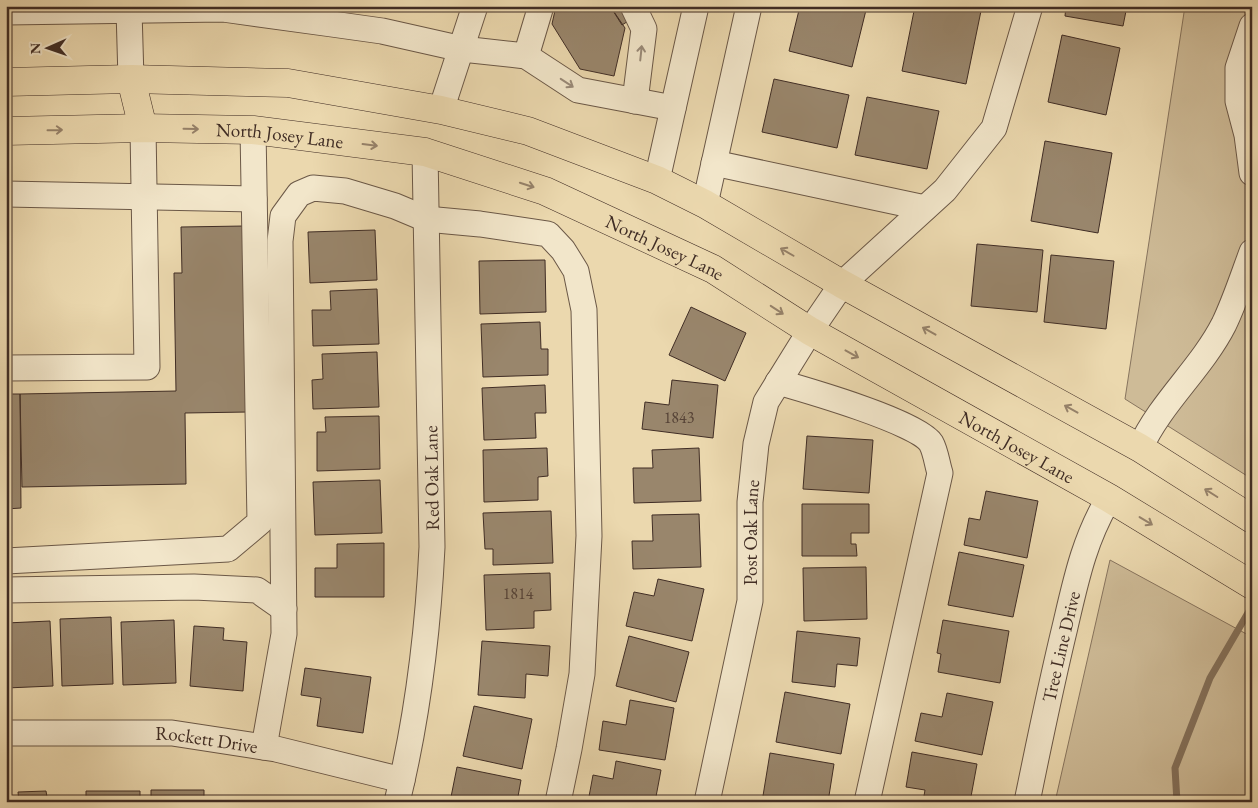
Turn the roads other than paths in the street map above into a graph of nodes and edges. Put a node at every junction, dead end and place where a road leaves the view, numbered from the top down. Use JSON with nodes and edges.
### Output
{"nodes":[{"id":1,"x":476,"y":6,"type":"edge"},
{"id":2,"x":541,"y":6,"type":"edge"},
{"id":3,"x":633,"y":6,"type":"edge"},
{"id":4,"x":696,"y":6,"type":"edge"},
{"id":5,"x":749,"y":6,"type":"edge"},
{"id":6,"x":1030,"y":6,"type":"edge"},
{"id":7,"x":129,"y":10,"type":"junction"},
{"id":8,"x":6,"y":12,"type":"edge"},
{"id":9,"x":1252,"y":26,"type":"edge"},
{"id":10,"x":462,"y":49,"type":"junction"},
{"id":11,"x":526,"y":56,"type":"junction"},
{"id":12,"x":131,"y":79,"type":"junction"},
{"id":13,"x":6,"y":82,"type":"edge"},
{"id":14,"x":636,"y":101,"type":"junction"},
{"id":15,"x":673,"y":108,"type":"junction"},
{"id":16,"x":441,"y":110,"type":"junction"},
{"id":17,"x":143,"y":128,"type":"junction"},
{"id":18,"x":253,"y":130,"type":"junction"},
{"id":19,"x":6,"y":131,"type":"edge"},
{"id":20,"x":425,"y":152,"type":"junction"},
{"id":21,"x":714,"y":163,"type":"junction"},
{"id":22,"x":1252,"y":173,"type":"edge"},
{"id":23,"x":656,"y":180,"type":"junction"},
{"id":24,"x":6,"y":194,"type":"edge"},
{"id":25,"x":144,"y":196,"type":"junction"},
{"id":26,"x":254,"y":199,"type":"junction"},
{"id":27,"x":704,"y":204,"type":"junction"},
{"id":28,"x":925,"y":208,"type":"junction"},
{"id":29,"x":426,"y":219,"type":"junction"},
{"id":30,"x":1252,"y":252,"type":"edge"},
{"id":31,"x":842,"y":284,"type":"junction"},
{"id":32,"x":810,"y":331,"type":"junction"},
{"id":33,"x":6,"y":368,"type":"edge"},
{"id":34,"x":778,"y":382,"type":"junction"},
{"id":35,"x":1140,"y":448,"type":"junction"},
{"id":36,"x":1108,"y":498,"type":"junction"},
{"id":37,"x":1252,"y":519,"type":"edge"},
{"id":38,"x":6,"y":562,"type":"edge"},
{"id":39,"x":1252,"y":585,"type":"edge"},
{"id":40,"x":6,"y":590,"type":"edge"},
{"id":41,"x":284,"y":609,"type":"junction"},
{"id":42,"x":6,"y":732,"type":"edge"},
{"id":43,"x":264,"y":747,"type":"junction"},
{"id":44,"x":399,"y":791,"type":"edge"},
{"id":45,"x":558,"y":802,"type":"edge"},
{"id":46,"x":707,"y":802,"type":"edge"},
{"id":47,"x":866,"y":802,"type":"edge"},
{"id":48,"x":1027,"y":802,"type":"edge"}],
"edges":[{"from":1,"to":10,"type":"street"},
{"from":2,"to":11,"type":"street"},
{"from":14,"to":3,"type":"street","one_way":true},
{"from":4,"to":15,"type":"street"},
{"from":5,"to":21,"type":"street"},
{"from":6,"to":28,"type":"street","name":"Post Oak Lane"},
{"from":7,"to":8,"type":"street"},
{"from":7,"to":10,"type":"street"},
{"from":7,"to":12,"type":"street"},
{"from":9,"to":22,"type":"street"},
{"from":10,"to":11,"type":"street"},
{"from":10,"to":16,"type":"street"},
{"from":11,"to":14,"type":"street","one_way":true},
{"from":12,"to":13,"type":"main road"},
{"from":12,"to":16,"type":"main road"},
{"from":12,"to":17,"type":"main road"},
{"from":14,"to":15,"type":"street"},
{"from":15,"to":23,"type":"street"},
{"from":16,"to":23,"type":"main road"},
{"from":17,"to":18,"type":"main road","name":"North Josey Lane","one_way":true},
{"from":19,"to":17,"type":"main road","name":"North Josey Lane","one_way":true},
{"from":17,"to":25,"type":"street"},
{"from":18,"to":20,"type":"main road","name":"North Josey Lane","one_way":true},
{"from":18,"to":26,"type":"street"},
{"from":20,"to":29,"type":"street","name":"Red Oak Lane"},
{"from":20,"to":32,"type":"main road","name":"North Josey Lane","one_way":true},
{"from":21,"to":27,"type":"street"},
{"from":21,"to":28,"type":"street"},
{"from":23,"to":27,"type":"main road"},
{"from":24,"to":25,"type":"street"},
{"from":25,"to":26,"type":"street"},
{"from":25,"to":33,"type":"street"},
{"from":26,"to":38,"type":"street"},
{"from":31,"to":27,"type":"main road","one_way":true},
{"from":28,"to":31,"type":"street","name":"Post Oak Lane"},
{"from":29,"to":41,"type":"street"},
{"from":29,"to":44,"type":"street","name":"Red Oak Lane"},
{"from":29,"to":45,"type":"street"},
{"from":30,"to":35,"type":"street"},
{"from":31,"to":32,"type":"street","name":"Post Oak Lane"},
{"from":35,"to":31,"type":"main road","one_way":true},
{"from":32,"to":34,"type":"street","name":"Post Oak Lane"},
{"from":32,"to":36,"type":"main road","name":"North Josey Lane","one_way":true},
{"from":34,"to":46,"type":"street","name":"Post Oak Lane"},
{"from":34,"to":47,"type":"street"},
{"from":37,"to":35,"type":"main road","one_way":true},
{"from":36,"to":39,"type":"main road","name":"North Josey Lane","one_way":true},
{"from":36,"to":48,"type":"street","name":"Tree Line Drive"},
{"from":40,"to":41,"type":"street"},
{"from":41,"to":43,"type":"street"},
{"from":42,"to":43,"type":"street","name":"Rockett Drive"},
{"from":43,"to":44,"type":"street","name":"Rockett Drive"}]}
